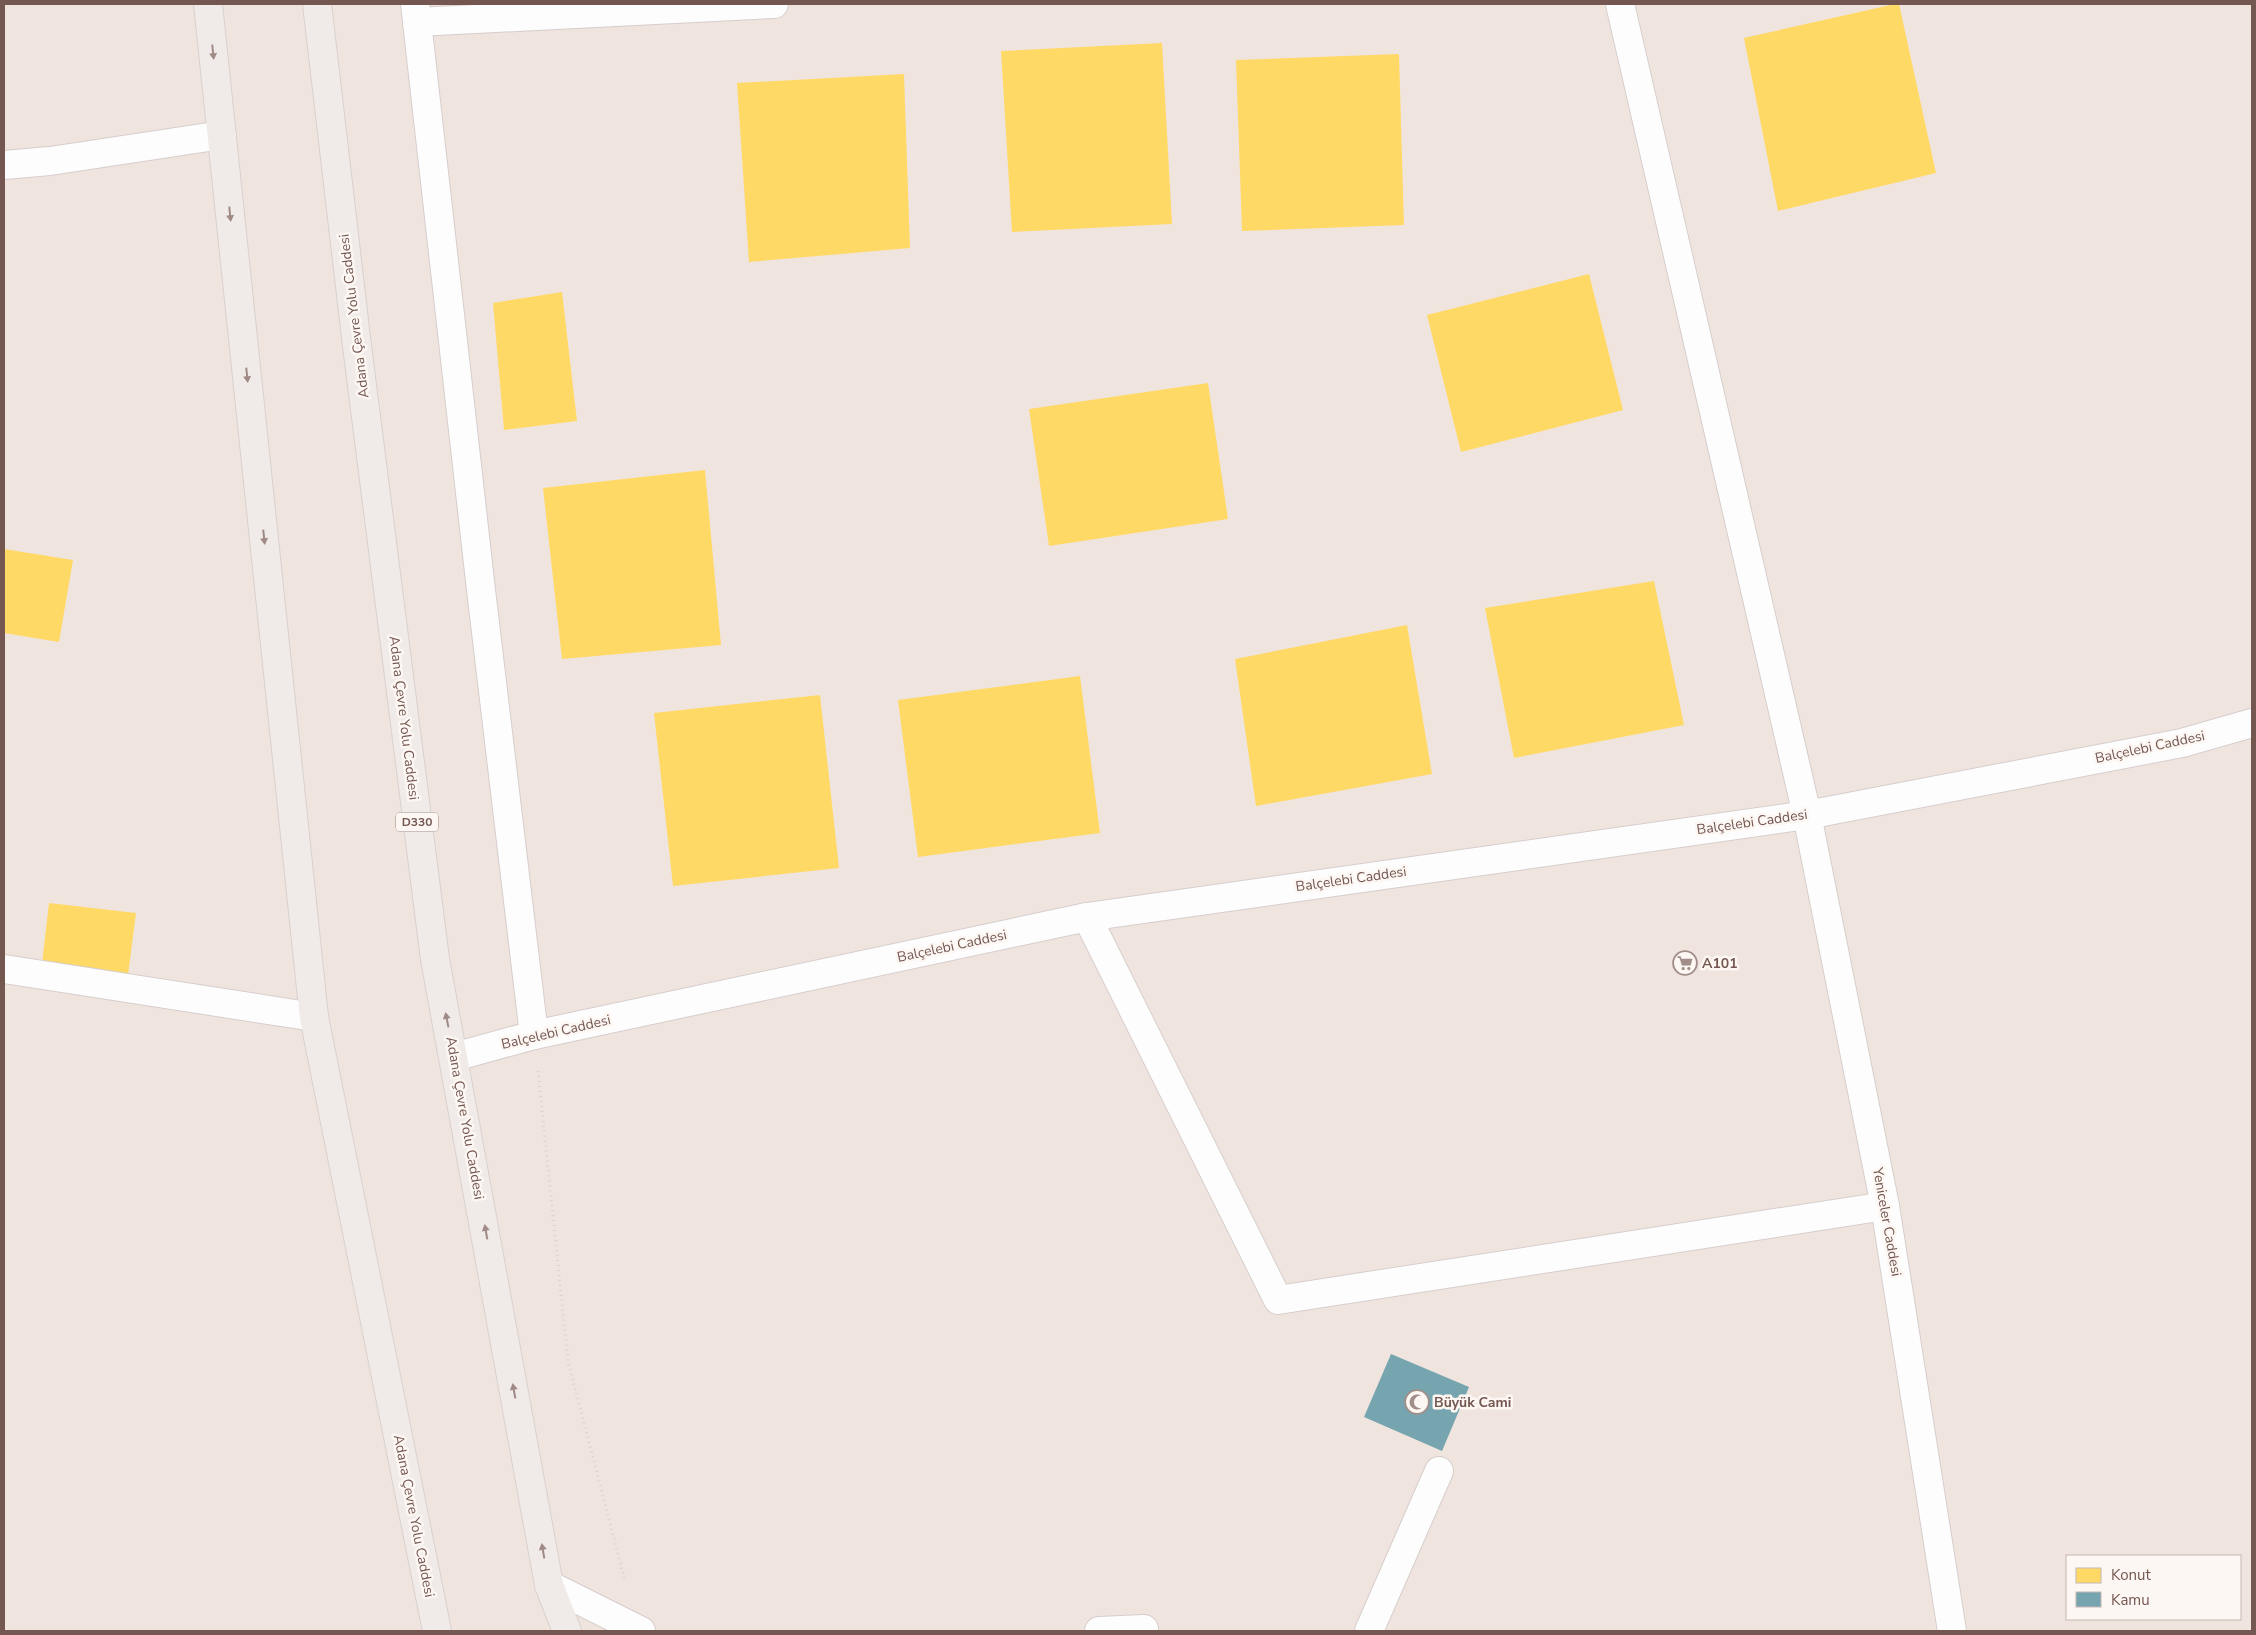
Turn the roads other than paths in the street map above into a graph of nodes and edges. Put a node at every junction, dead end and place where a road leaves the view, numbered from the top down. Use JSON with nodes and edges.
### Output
{"nodes":[{"id":1,"x":208,"y":4,"type":"edge"},
{"id":2,"x":317,"y":4,"type":"edge"},
{"id":3,"x":774,"y":4,"type":"edge"},
{"id":4,"x":1620,"y":4,"type":"edge"},
{"id":5,"x":416,"y":13,"type":"edge"},
{"id":6,"x":222,"y":135,"type":"junction"},
{"id":7,"x":4,"y":165,"type":"edge"},
{"id":8,"x":2252,"y":723,"type":"edge"},
{"id":9,"x":1807,"y":815,"type":"junction"},
{"id":10,"x":1087,"y":916,"type":"junction"},
{"id":11,"x":4,"y":969,"type":"edge"},
{"id":12,"x":314,"y":1017,"type":"junction"},
{"id":13,"x":534,"y":1035,"type":"junction"},
{"id":14,"x":454,"y":1058,"type":"junction"},
{"id":15,"x":1885,"y":1206,"type":"junction"},
{"id":16,"x":1440,"y":1471,"type":"dead end"},
{"id":17,"x":549,"y":1585,"type":"junction"},
{"id":18,"x":1144,"y":1629,"type":"dead end"},
{"id":19,"x":639,"y":1630,"type":"edge"},
{"id":20,"x":437,"y":1631,"type":"edge"},
{"id":21,"x":567,"y":1631,"type":"edge"},
{"id":22,"x":1099,"y":1631,"type":"edge"},
{"id":23,"x":1369,"y":1631,"type":"edge"},
{"id":24,"x":1952,"y":1631,"type":"edge"}],
"edges":[{"from":1,"to":6,"type":"highway","name":"Adana Çevre Yolu Caddesi","one_way":true},
{"from":14,"to":2,"type":"highway","name":"Adana Çevre Yolu Caddesi","number":"D330","one_way":true},
{"from":3,"to":5,"type":"street"},
{"from":4,"to":9,"type":"street","name":"Yeniceler Caddesi"},
{"from":5,"to":13,"type":"street"},
{"from":6,"to":7,"type":"street"},
{"from":6,"to":12,"type":"highway","name":"Adana Çevre Yolu Caddesi","one_way":true},
{"from":8,"to":9,"type":"street","name":"Balçelebi Caddesi"},
{"from":9,"to":10,"type":"street","name":"Balçelebi Caddesi"},
{"from":9,"to":15,"type":"street","name":"Yeniceler Caddesi"},
{"from":10,"to":13,"type":"street","name":"Balçelebi Caddesi"},
{"from":10,"to":15,"type":"street"},
{"from":11,"to":12,"type":"street"},
{"from":12,"to":20,"type":"highway","name":"Adana Çevre Yolu Caddesi"},
{"from":13,"to":14,"type":"street","name":"Balçelebi Caddesi"},
{"from":17,"to":14,"type":"highway","name":"Adana Çevre Yolu Caddesi","number":"D330","one_way":true},
{"from":15,"to":24,"type":"street","name":"Yeniceler Caddesi"},
{"from":16,"to":23,"type":"street"},
{"from":17,"to":19,"type":"street"},
{"from":17,"to":21,"type":"highway","name":"Adana Çevre Yolu Caddesi","number":"D330"},
{"from":18,"to":22,"type":"street"}]}
